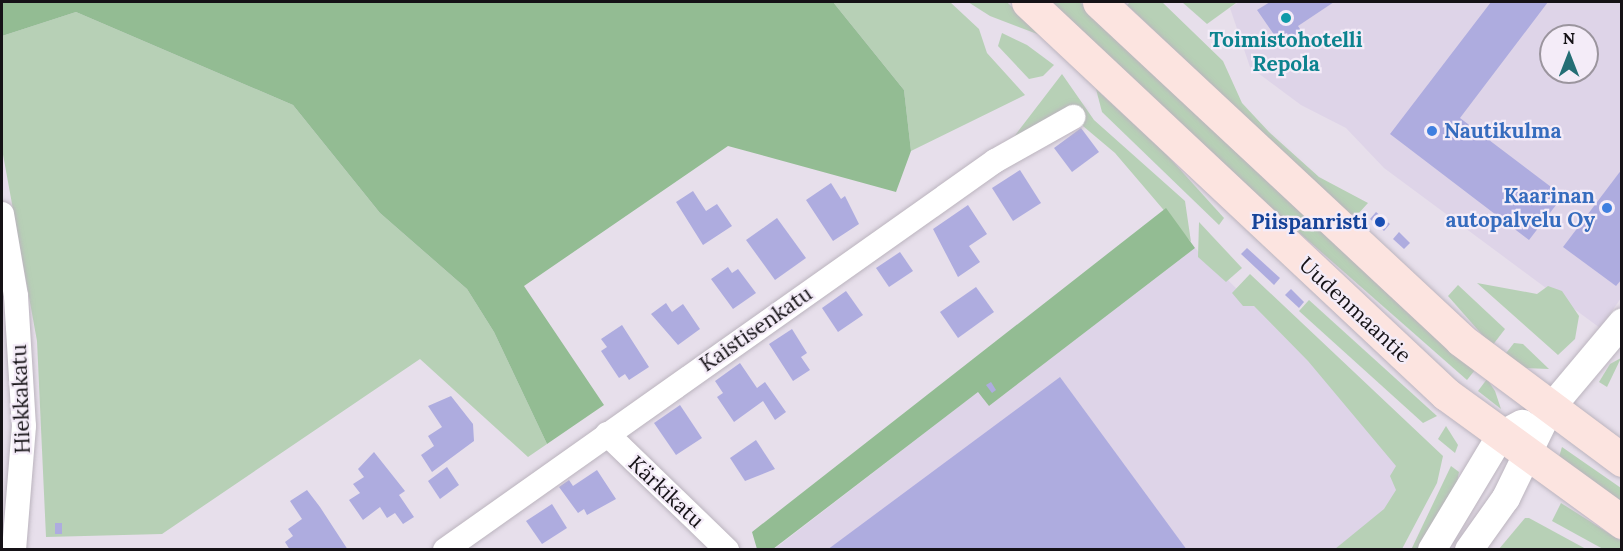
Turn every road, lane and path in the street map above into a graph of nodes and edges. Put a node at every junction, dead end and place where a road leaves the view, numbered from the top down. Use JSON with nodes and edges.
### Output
{"nodes":[{"id":1,"x":1028,"y":2,"type":"edge"},
{"id":2,"x":1099,"y":2,"type":"edge"},
{"id":3,"x":1072,"y":117,"type":"dead end"},
{"id":4,"x":2,"y":214,"type":"edge"},
{"id":5,"x":1622,"y":322,"type":"edge"},
{"id":6,"x":11,"y":359,"type":"edge"},
{"id":7,"x":1549,"y":410,"type":"junction"},
{"id":8,"x":607,"y":434,"type":"junction"},
{"id":9,"x":1501,"y":435,"type":"junction"},
{"id":10,"x":1529,"y":457,"type":"junction"},
{"id":11,"x":1622,"y":460,"type":"edge"},
{"id":12,"x":1622,"y":522,"type":"edge"},
{"id":13,"x":14,"y":549,"type":"edge"},
{"id":14,"x":445,"y":549,"type":"edge"},
{"id":15,"x":727,"y":549,"type":"edge"},
{"id":16,"x":1432,"y":549,"type":"edge"},
{"id":17,"x":1469,"y":549,"type":"edge"}],
"edges":[{"from":1,"to":9,"type":"main road","name":"Uudenmaantie"},
{"from":2,"to":7,"type":"main road"},
{"from":3,"to":8,"type":"street","name":"Kaistisenkatu"},
{"from":4,"to":6,"type":"street","name":"Hiekkakatu"},
{"from":5,"to":7,"type":"street"},
{"from":6,"to":13,"type":"street","name":"Hiekkakatu"},
{"from":7,"to":9,"type":"street"},
{"from":7,"to":10,"type":"street"},
{"from":7,"to":11,"type":"main road"},
{"from":8,"to":14,"type":"street","name":"Kaistisenkatu"},
{"from":8,"to":15,"type":"street","name":"Kärkikatu"},
{"from":9,"to":10,"type":"main road","name":"Uudenmaantie"},
{"from":9,"to":16,"type":"street"},
{"from":10,"to":12,"type":"main road","name":"Uudenmaantie"},
{"from":10,"to":17,"type":"street"}]}
